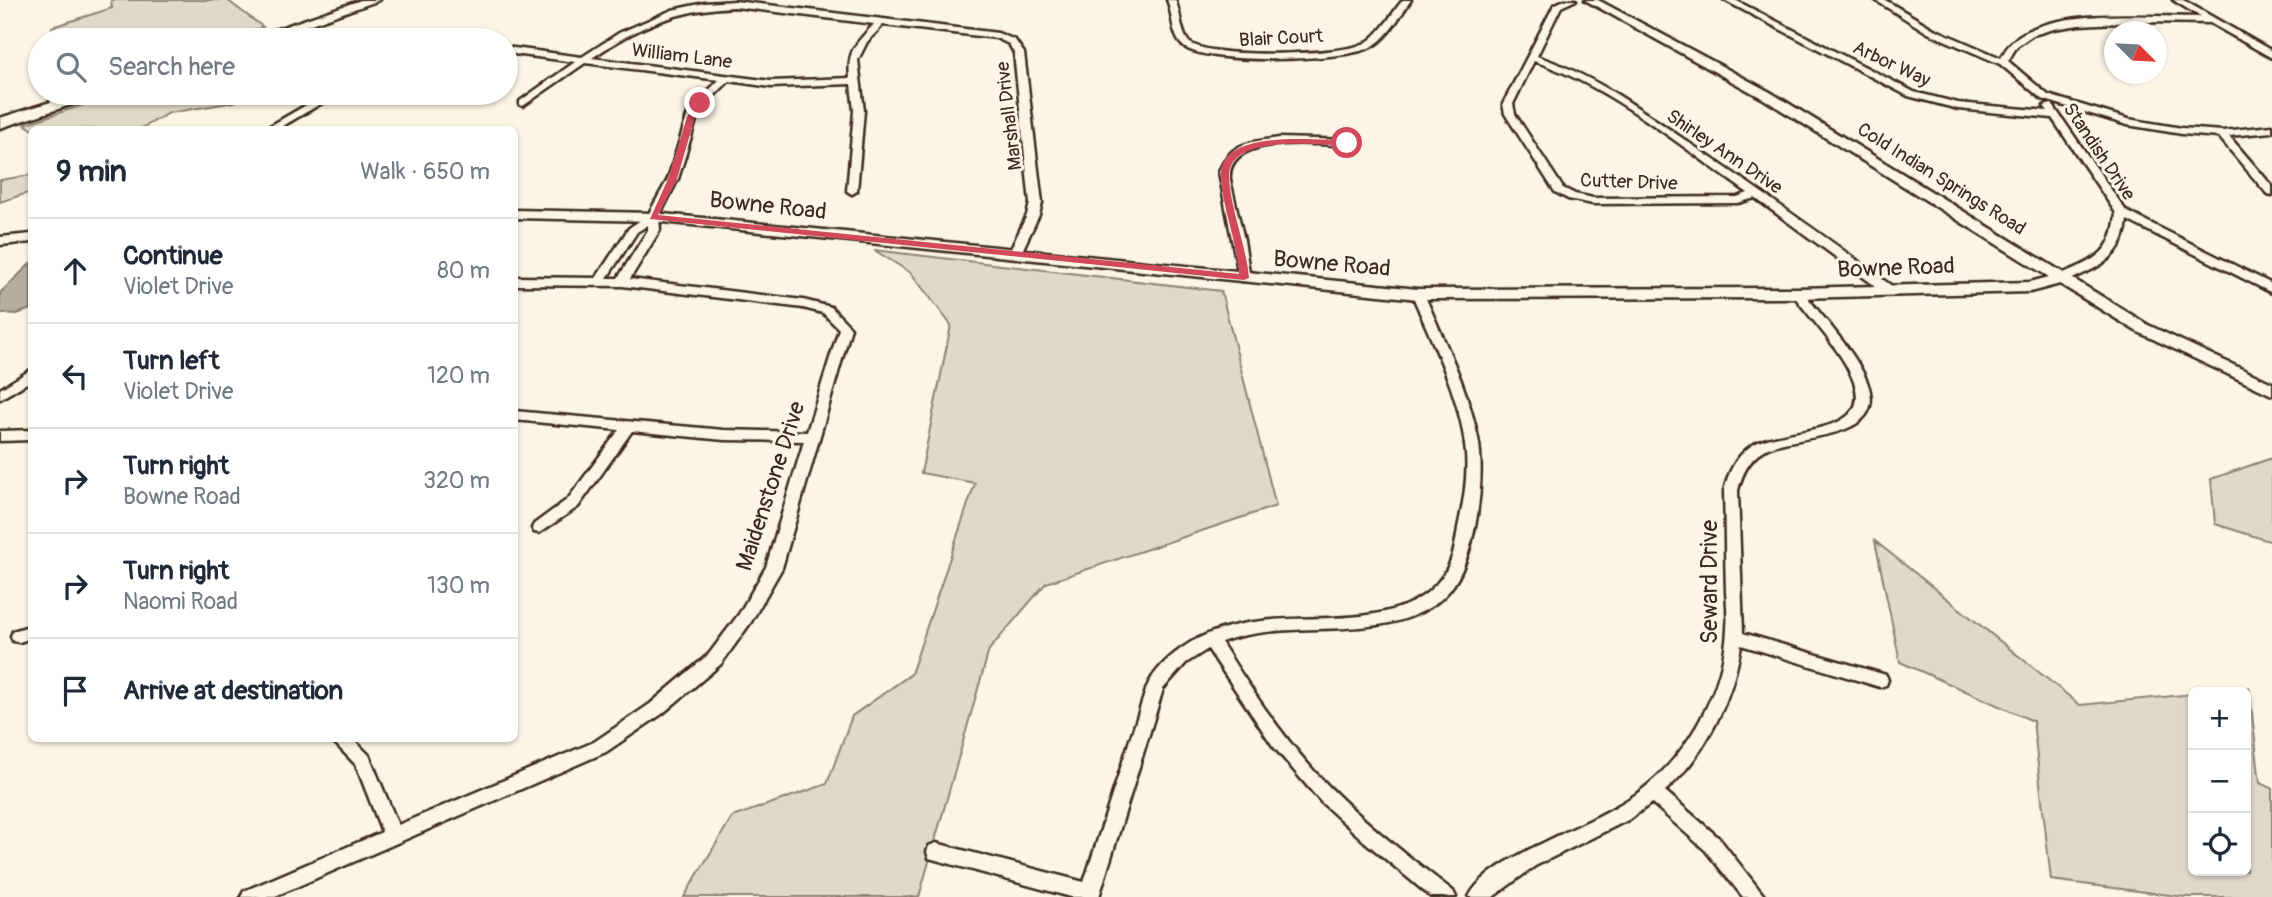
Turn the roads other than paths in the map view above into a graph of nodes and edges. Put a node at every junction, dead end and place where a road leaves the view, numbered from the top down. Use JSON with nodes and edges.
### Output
{"nodes":[{"id":1,"x":374,"y":0,"type":"edge"},
{"id":2,"x":1171,"y":0,"type":"edge"},
{"id":3,"x":1407,"y":0,"type":"edge"},
{"id":4,"x":1572,"y":0,"type":"edge"},
{"id":5,"x":1590,"y":0,"type":"edge"},
{"id":6,"x":1728,"y":0,"type":"edge"},
{"id":7,"x":1879,"y":0,"type":"edge"},
{"id":8,"x":2177,"y":0,"type":"edge"},
{"id":9,"x":2212,"y":20,"type":"junction"},
{"id":10,"x":881,"y":21,"type":"junction"},
{"id":11,"x":289,"y":28,"type":"edge"},
{"id":12,"x":518,"y":52,"type":"edge"},
{"id":13,"x":2272,"y":55,"type":"edge"},
{"id":14,"x":1531,"y":57,"type":"junction"},
{"id":15,"x":582,"y":60,"type":"junction"},
{"id":16,"x":2003,"y":62,"type":"junction"},
{"id":17,"x":727,"y":78,"type":"junction"},
{"id":18,"x":855,"y":81,"type":"junction"},
{"id":19,"x":2045,"y":97,"type":"junction"},
{"id":20,"x":523,"y":103,"type":"dead end"},
{"id":21,"x":56,"y":105,"type":"edge"},
{"id":22,"x":313,"y":105,"type":"edge"},
{"id":23,"x":2054,"y":115,"type":"junction"},
{"id":24,"x":0,"y":123,"type":"edge"},
{"id":25,"x":275,"y":126,"type":"edge"},
{"id":26,"x":2272,"y":129,"type":"edge"},
{"id":27,"x":2222,"y":134,"type":"junction"},
{"id":28,"x":1352,"y":143,"type":"dead end"},
{"id":29,"x":852,"y":191,"type":"dead end"},
{"id":30,"x":2272,"y":192,"type":"edge"},
{"id":31,"x":1757,"y":193,"type":"junction"},
{"id":32,"x":2122,"y":213,"type":"junction"},
{"id":33,"x":518,"y":214,"type":"edge"},
{"id":34,"x":653,"y":217,"type":"junction"},
{"id":35,"x":28,"y":238,"type":"edge"},
{"id":36,"x":0,"y":241,"type":"edge"},
{"id":37,"x":1015,"y":253,"type":"junction"},
{"id":38,"x":1244,"y":278,"type":"junction"},
{"id":39,"x":2063,"y":278,"type":"junction"},
{"id":40,"x":518,"y":281,"type":"edge"},
{"id":41,"x":599,"y":282,"type":"junction"},
{"id":42,"x":622,"y":282,"type":"junction"},
{"id":43,"x":2272,"y":289,"type":"edge"},
{"id":44,"x":1888,"y":290,"type":"junction"},
{"id":45,"x":1798,"y":293,"type":"junction"},
{"id":46,"x":1418,"y":294,"type":"junction"},
{"id":47,"x":28,"y":376,"type":"edge"},
{"id":48,"x":2272,"y":390,"type":"edge"},
{"id":49,"x":0,"y":395,"type":"edge"},
{"id":50,"x":518,"y":415,"type":"edge"},
{"id":51,"x":628,"y":426,"type":"junction"},
{"id":52,"x":28,"y":435,"type":"edge"},
{"id":53,"x":0,"y":436,"type":"edge"},
{"id":54,"x":813,"y":437,"type":"junction"},
{"id":55,"x":539,"y":528,"type":"dead end"},
{"id":56,"x":1735,"y":637,"type":"junction"},
{"id":57,"x":1211,"y":640,"type":"junction"},
{"id":58,"x":1880,"y":680,"type":"dead end"},
{"id":59,"x":343,"y":742,"type":"edge"},
{"id":60,"x":1653,"y":792,"type":"junction"},
{"id":61,"x":393,"y":837,"type":"junction"},
{"id":62,"x":936,"y":852,"type":"dead end"},
{"id":63,"x":1090,"y":895,"type":"edge"},
{"id":64,"x":251,"y":897,"type":"edge"},
{"id":65,"x":1446,"y":897,"type":"edge"},
{"id":66,"x":1479,"y":897,"type":"edge"},
{"id":67,"x":1755,"y":897,"type":"edge"}],
"edges":[{"from":1,"to":11,"type":"main road"},
{"from":2,"to":3,"type":"street","name":"Blair Court"},
{"from":4,"to":14,"type":"street","name":"Cutter Drive"},
{"from":5,"to":39,"type":"street","name":"Cold Indian Springs Road"},
{"from":6,"to":23,"type":"street","name":"Arbor Way"},
{"from":7,"to":16,"type":"street"},
{"from":8,"to":9,"type":"street"},
{"from":9,"to":13,"type":"street"},
{"from":9,"to":16,"type":"street"},
{"from":10,"to":15,"type":"street","name":"Marshall Drive"},
{"from":10,"to":18,"type":"street"},
{"from":10,"to":37,"type":"street","name":"Marshall Drive"},
{"from":12,"to":15,"type":"street","name":"William Lane"},
{"from":14,"to":31,"type":"street","name":"Shirley Ann Drive"},
{"from":14,"to":31,"type":"street","name":"Cutter Drive"},
{"from":15,"to":17,"type":"street","name":"William Lane"},
{"from":15,"to":20,"type":"street","name":"Marshall Drive"},
{"from":16,"to":19,"type":"street"},
{"from":17,"to":18,"type":"street","name":"William Lane"},
{"from":17,"to":34,"type":"street"},
{"from":18,"to":29,"type":"street"},
{"from":19,"to":23,"type":"street","name":"Standish Drive"},
{"from":19,"to":27,"type":"street"},
{"from":21,"to":24,"type":"main road"},
{"from":22,"to":25,"type":"street"},
{"from":23,"to":32,"type":"street","name":"Standish Drive"},
{"from":26,"to":27,"type":"street"},
{"from":27,"to":30,"type":"street"},
{"from":28,"to":38,"type":"street"},
{"from":31,"to":44,"type":"street","name":"Shirley Ann Drive"},
{"from":32,"to":39,"type":"street","name":"Standish Drive"},
{"from":32,"to":43,"type":"street"},
{"from":33,"to":34,"type":"street","name":"Bowne Road"},
{"from":34,"to":37,"type":"street","name":"Bowne Road"},
{"from":34,"to":41,"type":"street"},
{"from":34,"to":42,"type":"street"},
{"from":35,"to":36,"type":"street"},
{"from":37,"to":38,"type":"street","name":"Bowne Road"},
{"from":38,"to":46,"type":"street","name":"Bowne Road"},
{"from":39,"to":44,"type":"street","name":"Bowne Road"},
{"from":39,"to":48,"type":"street","name":"Cold Indian Springs Road"},
{"from":40,"to":41,"type":"street","name":"Maidenstone Drive"},
{"from":41,"to":42,"type":"street","name":"Maidenstone Drive"},
{"from":42,"to":54,"type":"street","name":"Maidenstone Drive"},
{"from":44,"to":45,"type":"street","name":"Bowne Road"},
{"from":45,"to":46,"type":"street","name":"Bowne Road"},
{"from":45,"to":56,"type":"street","name":"Seward Drive"},
{"from":46,"to":57,"type":"street"},
{"from":47,"to":49,"type":"street"},
{"from":50,"to":51,"type":"street"},
{"from":51,"to":54,"type":"street"},
{"from":51,"to":55,"type":"street"},
{"from":52,"to":53,"type":"street"},
{"from":54,"to":61,"type":"street","name":"Maidenstone Drive"},
{"from":56,"to":58,"type":"street"},
{"from":56,"to":60,"type":"street","name":"Seward Drive"},
{"from":57,"to":63,"type":"street"},
{"from":57,"to":65,"type":"street"},
{"from":59,"to":61,"type":"street"},
{"from":60,"to":66,"type":"street","name":"Seward Drive"},
{"from":60,"to":67,"type":"street"},
{"from":61,"to":64,"type":"street","name":"Maidenstone Drive"},
{"from":62,"to":63,"type":"street"}]}
